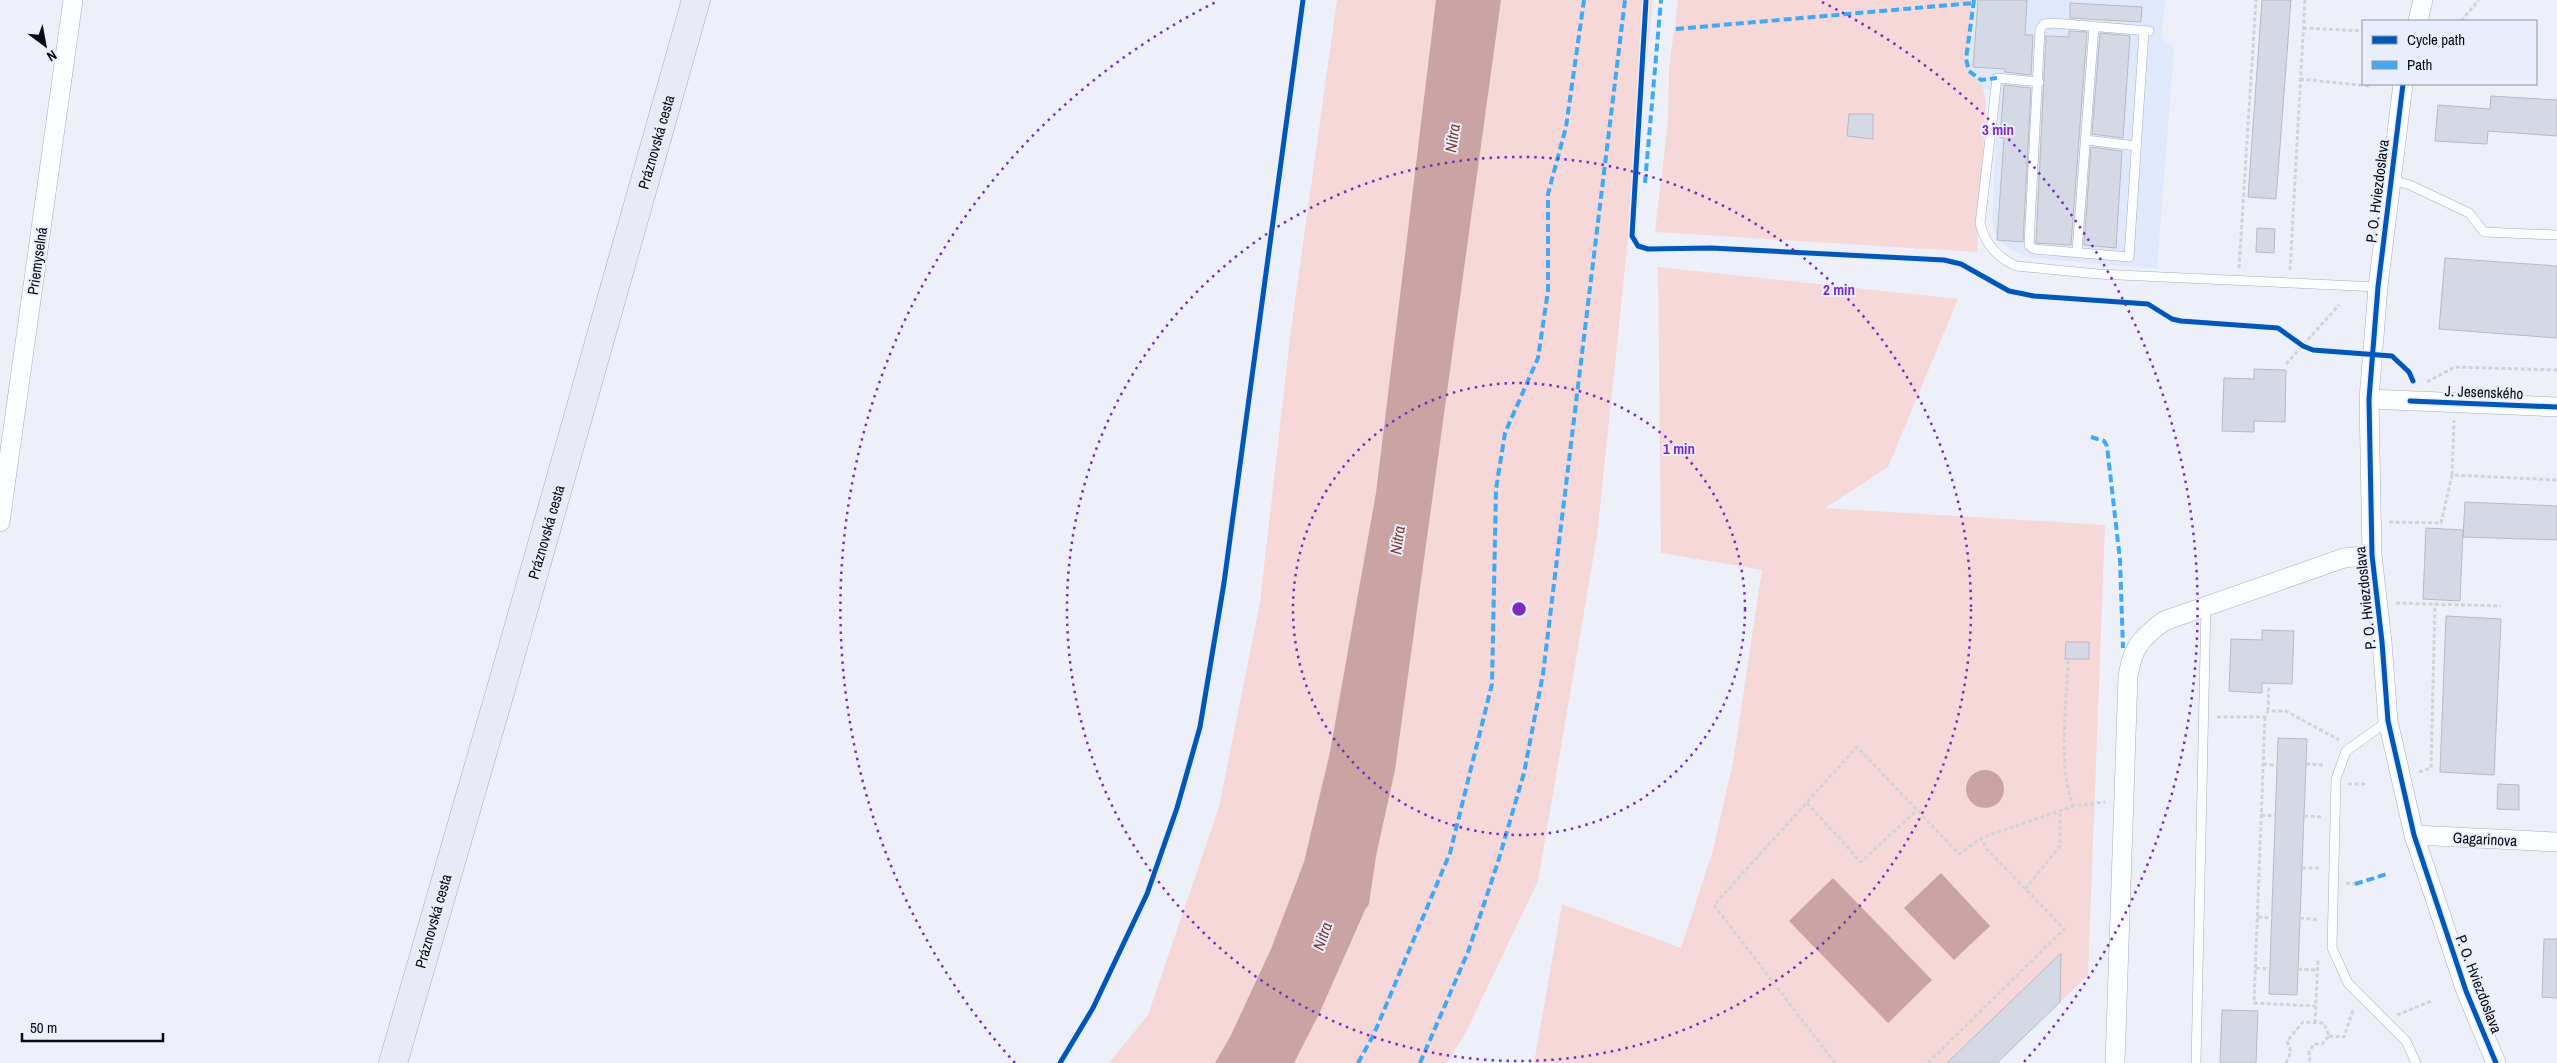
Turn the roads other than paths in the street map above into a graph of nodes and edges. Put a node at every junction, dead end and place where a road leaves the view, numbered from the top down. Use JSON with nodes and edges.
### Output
{"nodes":[{"id":1,"x":73,"y":0,"type":"edge"},
{"id":2,"x":696,"y":0,"type":"edge"},
{"id":3,"x":2423,"y":0,"type":"edge"},
{"id":4,"x":2418,"y":20,"type":"edge"},
{"id":5,"x":2094,"y":26,"type":"junction"},
{"id":6,"x":2038,"y":82,"type":"junction"},
{"id":7,"x":2403,"y":85,"type":"edge"},
{"id":8,"x":2086,"y":140,"type":"junction"},
{"id":9,"x":2136,"y":146,"type":"junction"},
{"id":10,"x":2390,"y":180,"type":"junction"},
{"id":11,"x":2557,"y":235,"type":"edge"},
{"id":12,"x":2077,"y":252,"type":"junction"},
{"id":13,"x":2378,"y":287,"type":"junction"},
{"id":14,"x":2369,"y":399,"type":"junction"},
{"id":15,"x":2557,"y":407,"type":"edge"},
{"id":16,"x":0,"y":522,"type":"edge"},
{"id":17,"x":2372,"y":555,"type":"junction"},
{"id":18,"x":2206,"y":604,"type":"junction"},
{"id":19,"x":2388,"y":721,"type":"junction"},
{"id":20,"x":2414,"y":835,"type":"junction"},
{"id":21,"x":2557,"y":842,"type":"edge"},
{"id":22,"x":392,"y":1063,"type":"edge"},
{"id":23,"x":2115,"y":1063,"type":"edge"},
{"id":24,"x":2196,"y":1063,"type":"edge"},
{"id":25,"x":2416,"y":1063,"type":"edge"},
{"id":26,"x":2496,"y":1063,"type":"edge"}],
"edges":[{"from":1,"to":16,"type":"street","name":"Priemyselná"},
{"from":2,"to":22,"type":"main road","name":"Práznovská cesta"},
{"from":3,"to":4,"type":"street"},
{"from":5,"to":6,"type":"lane"},
{"from":5,"to":8,"type":"lane"},
{"from":5,"to":9,"type":"lane"},
{"from":6,"to":12,"type":"lane"},
{"from":6,"to":13,"type":"lane"},
{"from":7,"to":10,"type":"street","name":"P. O. Hviezdoslava"},
{"from":8,"to":9,"type":"lane"},
{"from":8,"to":12,"type":"lane"},
{"from":9,"to":12,"type":"lane"},
{"from":10,"to":11,"type":"lane"},
{"from":10,"to":13,"type":"street","name":"P. O. Hviezdoslava"},
{"from":13,"to":14,"type":"street","name":"P. O. Hviezdoslava"},
{"from":14,"to":15,"type":"street","name":"J. Jesenského"},
{"from":14,"to":17,"type":"street","name":"P. O. Hviezdoslava"},
{"from":17,"to":18,"type":"street","name":"P. O. Hviezdoslava"},
{"from":17,"to":19,"type":"street","name":"P. O. Hviezdoslava"},
{"from":18,"to":23,"type":"street","name":"P. O. Hviezdoslava"},
{"from":18,"to":24,"type":"lane"},
{"from":19,"to":20,"type":"street","name":"P. O. Hviezdoslava"},
{"from":19,"to":25,"type":"lane"},
{"from":20,"to":21,"type":"street","name":"Gagarinova"},
{"from":20,"to":26,"type":"street","name":"P. O. Hviezdoslava"}]}
